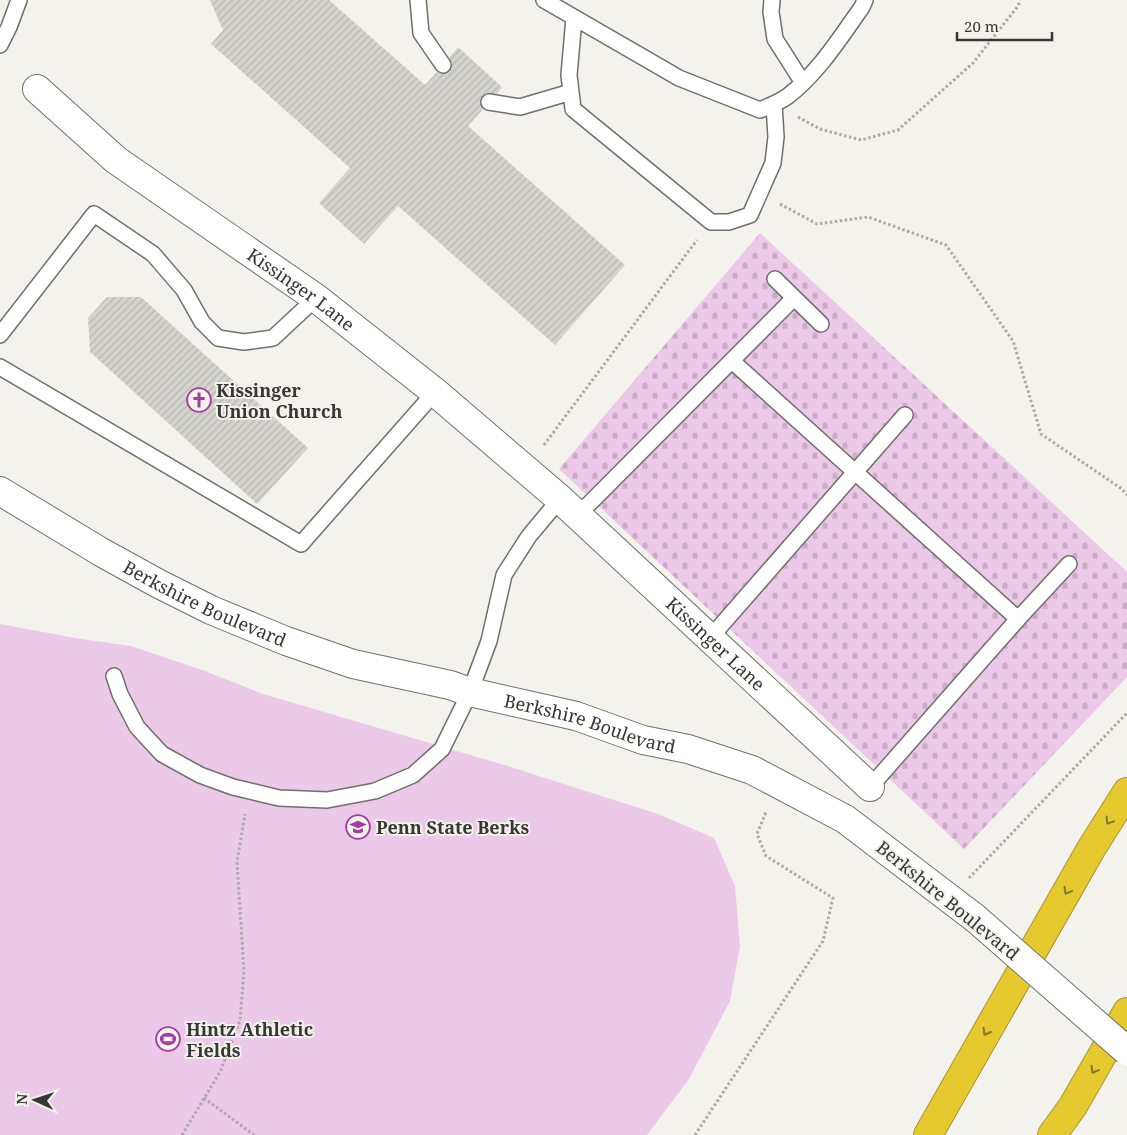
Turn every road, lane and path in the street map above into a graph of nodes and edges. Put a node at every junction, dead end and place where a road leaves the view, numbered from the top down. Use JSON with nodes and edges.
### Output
{"nodes":[{"id":1,"x":19,"y":0,"type":"edge"},
{"id":2,"x":418,"y":0,"type":"edge"},
{"id":3,"x":544,"y":0,"type":"edge"},
{"id":4,"x":772,"y":0,"type":"edge"},
{"id":5,"x":866,"y":0,"type":"edge"},
{"id":6,"x":1020,"y":0,"type":"edge"},
{"id":7,"x":574,"y":18,"type":"junction"},
{"id":8,"x":0,"y":45,"type":"edge"},
{"id":9,"x":443,"y":65,"type":"dead end"},
{"id":10,"x":803,"y":83,"type":"junction"},
{"id":11,"x":37,"y":89,"type":"dead end"},
{"id":12,"x":570,"y":92,"type":"junction"},
{"id":13,"x":489,"y":102,"type":"dead end"},
{"id":14,"x":774,"y":104,"type":"junction"},
{"id":15,"x":760,"y":193,"type":"junction"},
{"id":16,"x":710,"y":222,"type":"junction"},
{"id":17,"x":775,"y":279,"type":"dead end"},
{"id":18,"x":316,"y":298,"type":"junction"},
{"id":19,"x":794,"y":298,"type":"junction"},
{"id":20,"x":822,"y":324,"type":"dead end"},
{"id":21,"x":0,"y":335,"type":"edge"},
{"id":22,"x":732,"y":361,"type":"junction"},
{"id":23,"x":0,"y":367,"type":"edge"},
{"id":24,"x":435,"y":392,"type":"junction"},
{"id":25,"x":905,"y":415,"type":"dead end"},
{"id":26,"x":526,"y":470,"type":"junction"},
{"id":27,"x":855,"y":472,"type":"junction"},
{"id":28,"x":0,"y":491,"type":"edge"},
{"id":29,"x":1127,"y":495,"type":"edge"},
{"id":30,"x":568,"y":508,"type":"junction"},
{"id":31,"x":1069,"y":564,"type":"dead end"},
{"id":32,"x":1018,"y":619,"type":"junction"},
{"id":33,"x":710,"y":638,"type":"junction"},
{"id":34,"x":114,"y":676,"type":"dead end"},
{"id":35,"x":470,"y":692,"type":"junction"},
{"id":36,"x":1127,"y":713,"type":"edge"},
{"id":37,"x":870,"y":787,"type":"joint"},
{"id":38,"x":249,"y":791,"type":"junction"},
{"id":39,"x":1127,"y":792,"type":"edge"},
{"id":40,"x":757,"y":834,"type":"dead end"},
{"id":41,"x":950,"y":898,"type":"junction"},
{"id":42,"x":1127,"y":1012,"type":"edge"},
{"id":43,"x":1127,"y":1051,"type":"edge"},
{"id":44,"x":204,"y":1098,"type":"junction"},
{"id":45,"x":182,"y":1135,"type":"edge"},
{"id":46,"x":254,"y":1135,"type":"edge"},
{"id":47,"x":695,"y":1135,"type":"edge"},
{"id":48,"x":928,"y":1135,"type":"edge"},
{"id":49,"x":1052,"y":1135,"type":"edge"}],
"edges":[{"from":1,"to":8,"type":"lane"},
{"from":2,"to":9,"type":"lane"},
{"from":3,"to":7,"type":"lane"},
{"from":4,"to":10,"type":"lane"},
{"from":5,"to":10,"type":"lane"},
{"from":6,"to":14,"type":"path"},
{"from":7,"to":12,"type":"lane"},
{"from":7,"to":14,"type":"lane"},
{"from":10,"to":14,"type":"lane"},
{"from":11,"to":18,"type":"street","name":"Kissinger Lane"},
{"from":12,"to":13,"type":"lane"},
{"from":12,"to":16,"type":"lane"},
{"from":14,"to":15,"type":"lane"},
{"from":15,"to":16,"type":"lane"},
{"from":15,"to":29,"type":"path"},
{"from":16,"to":26,"type":"path"},
{"from":17,"to":19,"type":"lane"},
{"from":18,"to":21,"type":"lane"},
{"from":18,"to":24,"type":"street","name":"Kissinger Lane"},
{"from":19,"to":20,"type":"lane"},
{"from":19,"to":22,"type":"lane"},
{"from":22,"to":27,"type":"lane"},
{"from":22,"to":30,"type":"lane"},
{"from":23,"to":24,"type":"lane"},
{"from":24,"to":26,"type":"street","name":"Kissinger Lane"},
{"from":25,"to":27,"type":"lane"},
{"from":26,"to":30,"type":"street","name":"Kissinger Lane"},
{"from":27,"to":32,"type":"lane"},
{"from":27,"to":33,"type":"lane"},
{"from":28,"to":35,"type":"street","name":"Berkshire Boulevard"},
{"from":30,"to":33,"type":"street","name":"Kissinger Lane"},
{"from":30,"to":35,"type":"lane"},
{"from":31,"to":32,"type":"lane"},
{"from":32,"to":37,"type":"lane"},
{"from":33,"to":37,"type":"street","name":"Kissinger Lane"},
{"from":34,"to":38,"type":"lane"},
{"from":35,"to":38,"type":"lane"},
{"from":35,"to":41,"type":"street","name":"Berkshire Boulevard"},
{"from":36,"to":41,"type":"path"},
{"from":38,"to":44,"type":"path"},
{"from":39,"to":48,"type":"highway","one_way":true},
{"from":40,"to":47,"type":"path"},
{"from":41,"to":43,"type":"street","name":"Berkshire Boulevard","bridge":true},
{"from":42,"to":49,"type":"highway","one_way":true},
{"from":44,"to":45,"type":"path"},
{"from":44,"to":46,"type":"path"}]}
